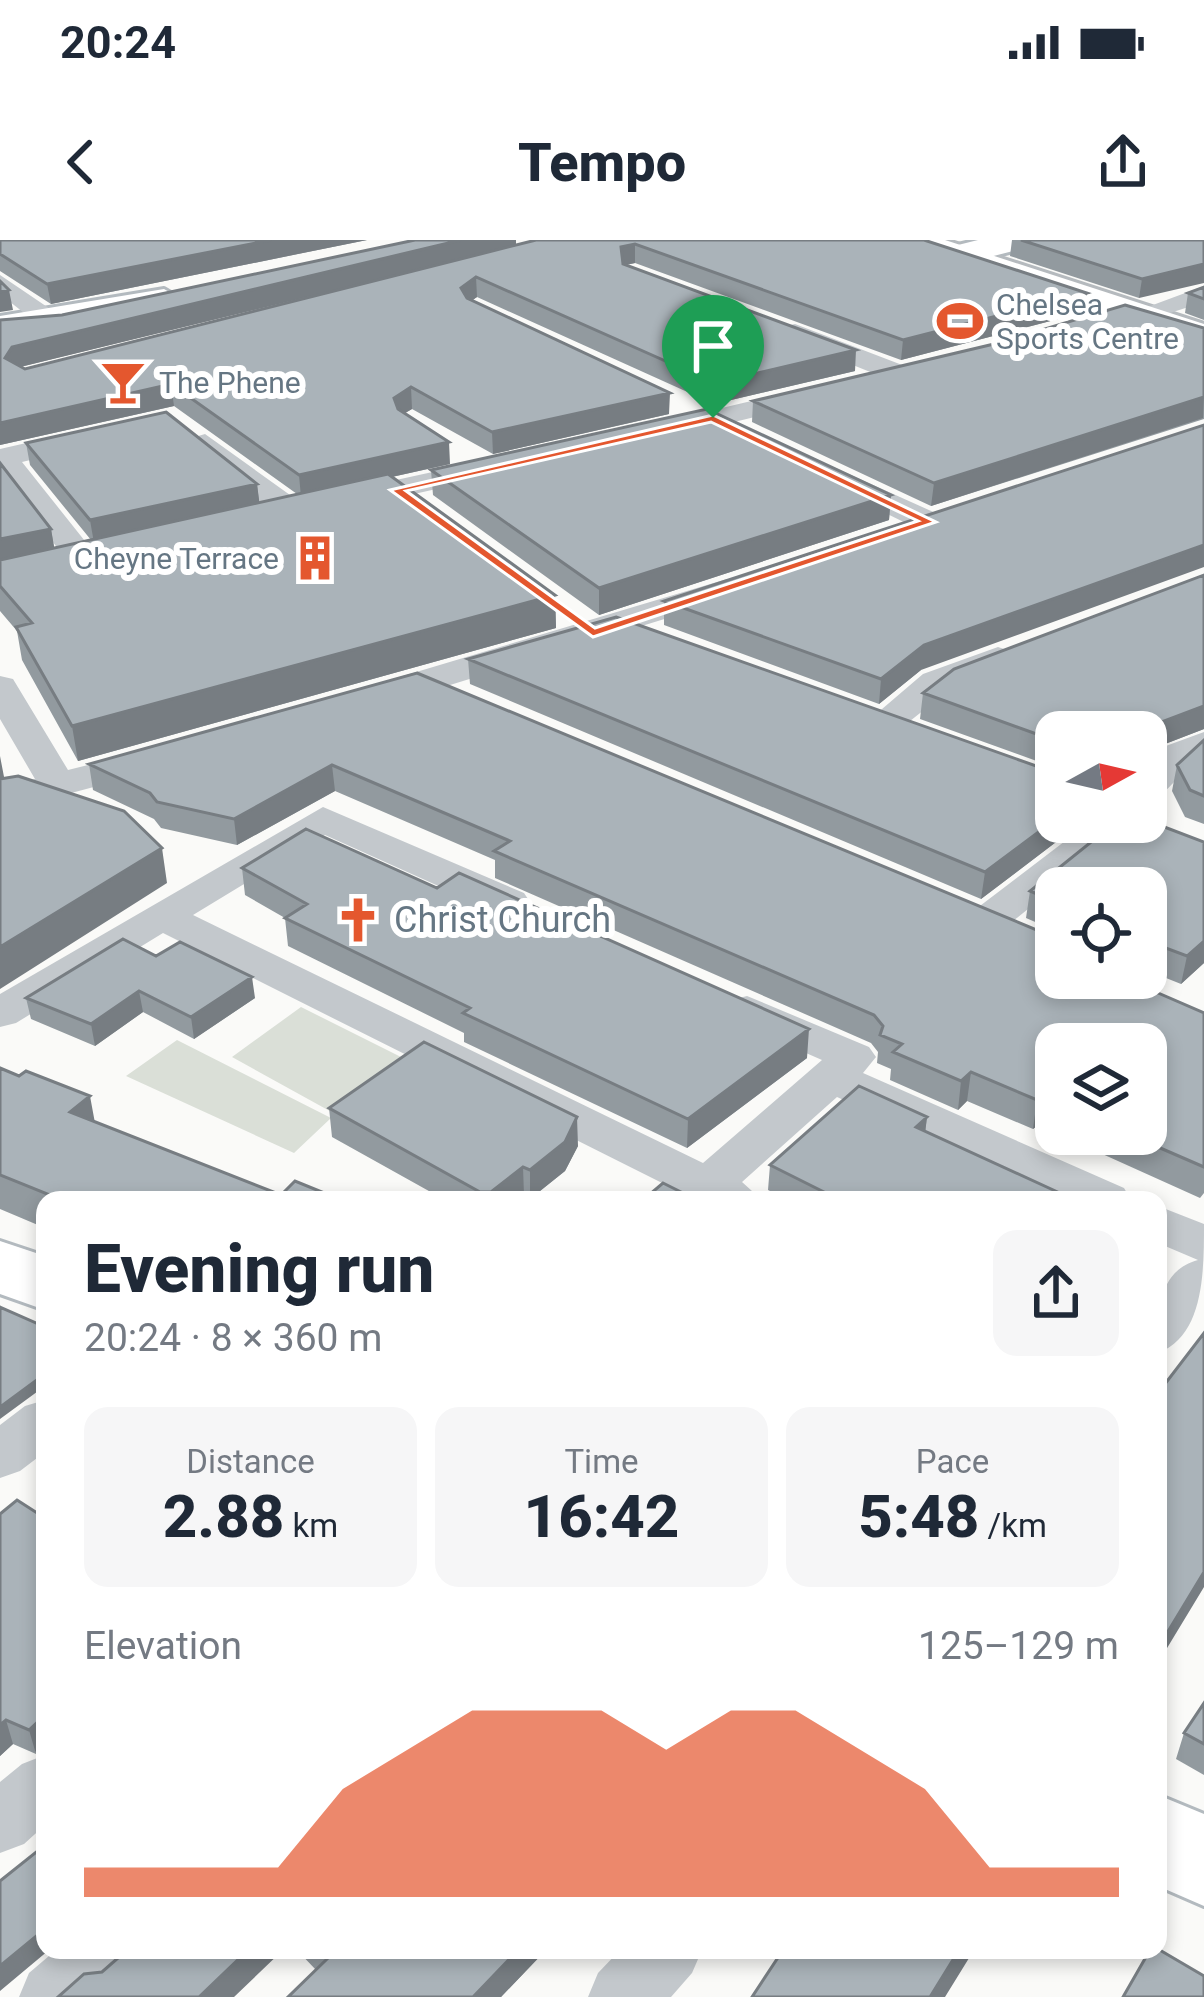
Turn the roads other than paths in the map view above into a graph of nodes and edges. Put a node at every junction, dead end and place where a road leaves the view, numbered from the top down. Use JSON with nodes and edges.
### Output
{"nodes":[{"id":1,"x":912,"y":240,"type":"edge"},
{"id":2,"x":1016,"y":240,"type":"edge"},
{"id":3,"x":958,"y":255,"type":"junction"},
{"id":4,"x":0,"y":282,"type":"edge"},
{"id":5,"x":189,"y":293,"type":"edge"},
{"id":6,"x":1204,"y":294,"type":"edge"},
{"id":7,"x":1132,"y":313,"type":"junction"},
{"id":8,"x":51,"y":321,"type":"junction"},
{"id":9,"x":770,"y":323,"type":"edge"},
{"id":10,"x":1086,"y":324,"type":"edge"},
{"id":11,"x":0,"y":327,"type":"edge"},
{"id":12,"x":0,"y":336,"type":"edge"},
{"id":13,"x":1204,"y":336,"type":"edge"},
{"id":14,"x":936,"y":364,"type":"edge"},
{"id":15,"x":900,"y":374,"type":"junction"},
{"id":16,"x":663,"y":395,"type":"edge"},
{"id":17,"x":713,"y":418,"type":"junction"},
{"id":18,"x":175,"y":419,"type":"edge"},
{"id":19,"x":130,"y":429,"type":"edge"},
{"id":20,"x":626,"y":438,"type":"edge"},
{"id":21,"x":443,"y":441,"type":"edge"},
{"id":22,"x":768,"y":445,"type":"edge"},
{"id":23,"x":534,"y":459,"type":"edge"},
{"id":24,"x":811,"y":465,"type":"edge"},
{"id":25,"x":488,"y":470,"type":"junction"},
{"id":26,"x":396,"y":490,"type":"junction"},
{"id":27,"x":293,"y":512,"type":"junction"},
{"id":28,"x":428,"y":513,"type":"edge"},
{"id":29,"x":250,"y":522,"type":"edge"},
{"id":30,"x":889,"y":536,"type":"edge"},
{"id":31,"x":122,"y":552,"type":"edge"},
{"id":32,"x":84,"y":560,"type":"junction"},
{"id":33,"x":42,"y":570,"type":"edge"},
{"id":34,"x":764,"y":578,"type":"edge"},
{"id":35,"x":556,"y":606,"type":"dead end"},
{"id":36,"x":605,"y":629,"type":"junction"},
{"id":37,"x":679,"y":647,"type":"edge"},
{"id":38,"x":1025,"y":648,"type":"edge"},
{"id":39,"x":424,"y":682,"type":"junction"},
{"id":40,"x":0,"y":687,"type":"edge"},
{"id":41,"x":845,"y":706,"type":"edge"},
{"id":42,"x":334,"y":708,"type":"edge"},
{"id":43,"x":489,"y":710,"type":"edge"},
{"id":44,"x":887,"y":721,"type":"junction"},
{"id":45,"x":930,"y":737,"type":"edge"},
{"id":46,"x":1204,"y":742,"type":"edge"},
{"id":47,"x":182,"y":752,"type":"edge"},
{"id":48,"x":1167,"y":766,"type":"edge"},
{"id":49,"x":50,"y":788,"type":"junction"},
{"id":50,"x":0,"y":800,"type":"edge"},
{"id":51,"x":100,"y":815,"type":"edge"},
{"id":52,"x":1093,"y":843,"type":"edge"},
{"id":53,"x":944,"y":902,"type":"edge"},
{"id":54,"x":161,"y":916,"type":"junction"},
{"id":55,"x":556,"y":924,"type":"edge"},
{"id":56,"x":705,"y":991,"type":"edge"},
{"id":57,"x":0,"y":1013,"type":"edge"},
{"id":58,"x":832,"y":1077,"type":"junction"},
{"id":59,"x":721,"y":1191,"type":"edge"},
{"id":60,"x":724,"y":1191,"type":"edge"},
{"id":61,"x":1086,"y":1191,"type":"edge"},
{"id":62,"x":1167,"y":1227,"type":"edge"},
{"id":63,"x":1204,"y":1244,"type":"edge"},
{"id":64,"x":0,"y":1265,"type":"edge"},
{"id":65,"x":1204,"y":1276,"type":"edge"},
{"id":66,"x":36,"y":1281,"type":"edge"},
{"id":67,"x":1167,"y":1323,"type":"edge"},
{"id":68,"x":36,"y":1428,"type":"edge"},
{"id":69,"x":0,"y":1456,"type":"edge"},
{"id":70,"x":36,"y":1792,"type":"edge"},
{"id":71,"x":0,"y":1823,"type":"edge"},
{"id":72,"x":1167,"y":1841,"type":"edge"},
{"id":73,"x":1204,"y":1864,"type":"edge"},
{"id":74,"x":98,"y":1959,"type":"edge"},
{"id":75,"x":659,"y":1959,"type":"edge"},
{"id":76,"x":55,"y":1997,"type":"edge"},
{"id":77,"x":624,"y":1997,"type":"edge"}],
"edges":[{"from":1,"to":3,"type":"main road"},
{"from":2,"to":3,"type":"main road"},
{"from":3,"to":7,"type":"main road"},
{"from":4,"to":8,"type":"street"},
{"from":5,"to":8,"type":"main road"},
{"from":6,"to":7,"type":"street"},
{"from":7,"to":10,"type":"street"},
{"from":7,"to":13,"type":"main road"},
{"from":8,"to":11,"type":"main road"},
{"from":8,"to":12,"type":"main road"},
{"from":9,"to":15,"type":"street"},
{"from":14,"to":15,"type":"street"},
{"from":15,"to":17,"type":"street"},
{"from":16,"to":17,"type":"street"},
{"from":17,"to":20,"type":"street"},
{"from":17,"to":22,"type":"street"},
{"from":18,"to":27,"type":"street"},
{"from":19,"to":32,"type":"street"},
{"from":21,"to":25,"type":"street"},
{"from":23,"to":25,"type":"street"},
{"from":24,"to":30,"type":"street"},
{"from":25,"to":26,"type":"street"},
{"from":26,"to":27,"type":"street"},
{"from":26,"to":28,"type":"street"},
{"from":27,"to":29,"type":"street"},
{"from":31,"to":32,"type":"street"},
{"from":32,"to":33,"type":"street"},
{"from":34,"to":36,"type":"street"},
{"from":35,"to":36,"type":"street"},
{"from":36,"to":37,"type":"street"},
{"from":36,"to":39,"type":"street"},
{"from":38,"to":44,"type":"street"},
{"from":39,"to":42,"type":"street"},
{"from":39,"to":43,"type":"street"},
{"from":40,"to":49,"type":"street"},
{"from":41,"to":44,"type":"street"},
{"from":44,"to":45,"type":"street"},
{"from":46,"to":48,"type":"street"},
{"from":47,"to":49,"type":"street"},
{"from":49,"to":50,"type":"street"},
{"from":49,"to":51,"type":"street"},
{"from":52,"to":53,"type":"street"},
{"from":54,"to":55,"type":"street"},
{"from":54,"to":57,"type":"street"},
{"from":54,"to":59,"type":"street"},
{"from":56,"to":58,"type":"street"},
{"from":58,"to":60,"type":"street"},
{"from":58,"to":61,"type":"street"},
{"from":62,"to":63,"type":"street"},
{"from":64,"to":66,"type":"main road"},
{"from":65,"to":67,"type":"street"},
{"from":68,"to":69,"type":"street"},
{"from":70,"to":71,"type":"street"},
{"from":72,"to":73,"type":"main road"},
{"from":74,"to":76,"type":"street"},
{"from":75,"to":77,"type":"street"}]}
